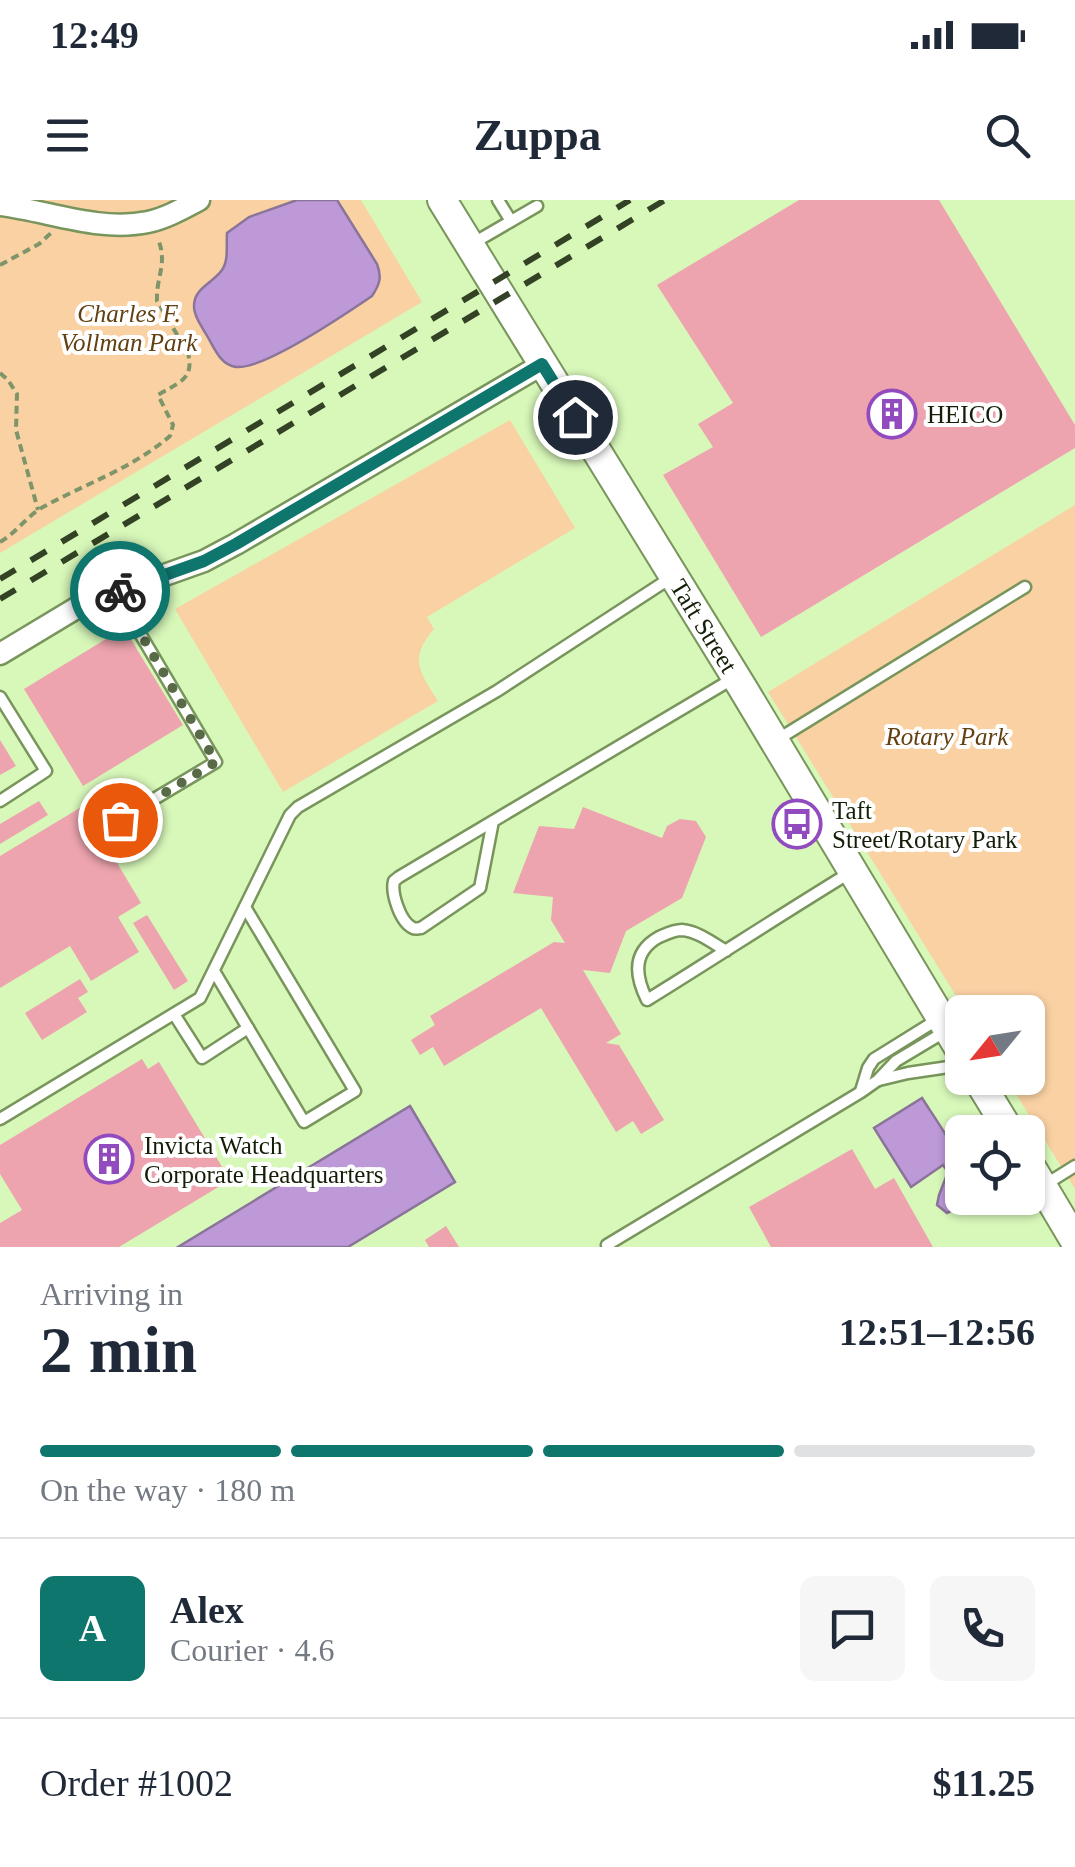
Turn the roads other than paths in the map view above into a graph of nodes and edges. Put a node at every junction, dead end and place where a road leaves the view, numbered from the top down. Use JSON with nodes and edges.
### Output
{"nodes":[{"id":1,"x":198,"y":200,"type":"edge"},
{"id":2,"x":498,"y":200,"type":"edge"},
{"id":3,"x":0,"y":205,"type":"edge"},
{"id":4,"x":449,"y":205,"type":"edge"},
{"id":5,"x":538,"y":206,"type":"dead end"},
{"id":6,"x":511,"y":222,"type":"junction"},
{"id":7,"x":469,"y":246,"type":"junction"},
{"id":8,"x":542,"y":364,"type":"junction"},
{"id":9,"x":673,"y":576,"type":"junction"},
{"id":10,"x":1025,"y":587,"type":"dead end"},
{"id":11,"x":116,"y":592,"type":"junction"},
{"id":12,"x":0,"y":654,"type":"edge"},
{"id":13,"x":735,"y":677,"type":"junction"},
{"id":14,"x":0,"y":696,"type":"edge"},
{"id":15,"x":774,"y":742,"type":"junction"},
{"id":16,"x":0,"y":801,"type":"edge"},
{"id":17,"x":120,"y":820,"type":"dead end"},
{"id":18,"x":493,"y":821,"type":"junction"},
{"id":19,"x":852,"y":872,"type":"junction"},
{"id":20,"x":246,"y":907,"type":"junction"},
{"id":21,"x":726,"y":951,"type":"junction"},
{"id":22,"x":214,"y":971,"type":"junction"},
{"id":23,"x":174,"y":1014,"type":"junction"},
{"id":24,"x":945,"y":1025,"type":"edge"},
{"id":25,"x":248,"y":1028,"type":"junction"},
{"id":26,"x":945,"y":1035,"type":"edge"},
{"id":27,"x":945,"y":1036,"type":"edge"},
{"id":28,"x":945,"y":1068,"type":"edge"},
{"id":29,"x":878,"y":1080,"type":"junction"},
{"id":30,"x":861,"y":1092,"type":"junction"},
{"id":31,"x":0,"y":1119,"type":"edge"},
{"id":32,"x":1075,"y":1166,"type":"edge"},
{"id":33,"x":1045,"y":1172,"type":"edge"},
{"id":34,"x":1045,"y":1189,"type":"edge"},
{"id":35,"x":1072,"y":1228,"type":"edge"},
{"id":36,"x":608,"y":1247,"type":"edge"}],
"edges":[{"from":1,"to":3,"type":"street"},
{"from":2,"to":6,"type":"lane"},
{"from":4,"to":7,"type":"street","name":"Taft Street"},
{"from":5,"to":6,"type":"lane"},
{"from":6,"to":7,"type":"lane"},
{"from":7,"to":8,"type":"street","name":"Taft Street"},
{"from":8,"to":9,"type":"street","name":"Taft Street"},
{"from":8,"to":11,"type":"street"},
{"from":9,"to":13,"type":"street","name":"Taft Street"},
{"from":9,"to":20,"type":"lane"},
{"from":10,"to":15,"type":"lane"},
{"from":11,"to":12,"type":"street"},
{"from":11,"to":17,"type":"lane"},
{"from":13,"to":15,"type":"street","name":"Taft Street"},
{"from":13,"to":18,"type":"lane"},
{"from":14,"to":16,"type":"lane"},
{"from":15,"to":19,"type":"street","name":"Taft Street"},
{"from":18,"to":18,"type":"lane"},
{"from":19,"to":21,"type":"lane"},
{"from":19,"to":24,"type":"street","name":"Taft Street"},
{"from":20,"to":22,"type":"lane"},
{"from":20,"to":25,"type":"lane"},
{"from":21,"to":21,"type":"lane"},
{"from":22,"to":23,"type":"lane"},
{"from":22,"to":25,"type":"lane"},
{"from":23,"to":25,"type":"lane"},
{"from":23,"to":31,"type":"lane"},
{"from":26,"to":30,"type":"lane"},
{"from":27,"to":29,"type":"lane"},
{"from":28,"to":29,"type":"lane"},
{"from":29,"to":30,"type":"lane"},
{"from":30,"to":36,"type":"lane"},
{"from":32,"to":33,"type":"lane"},
{"from":34,"to":35,"type":"street"}]}
